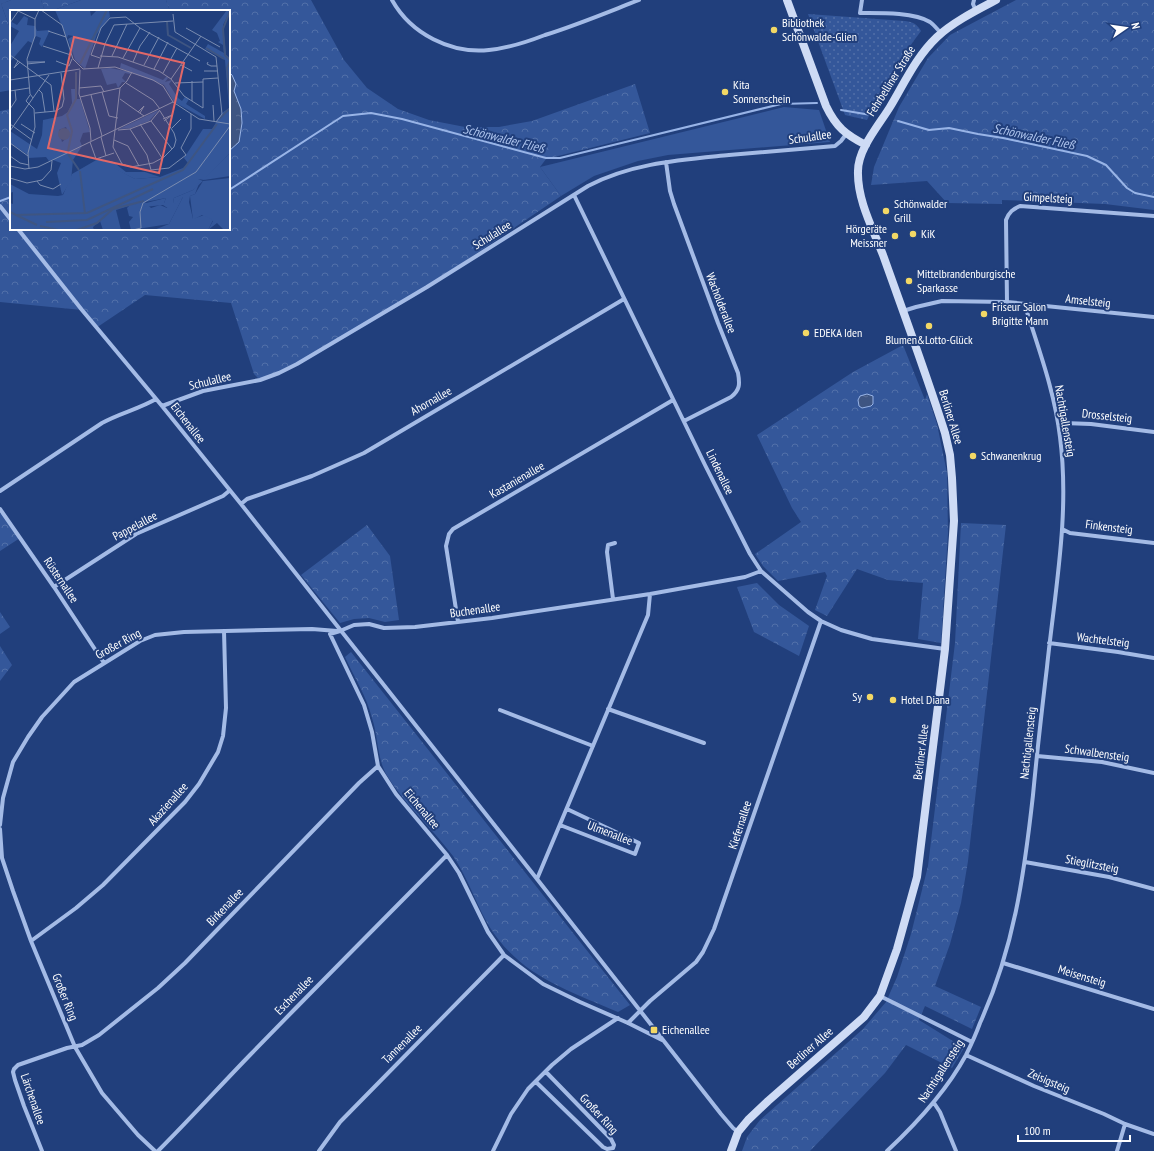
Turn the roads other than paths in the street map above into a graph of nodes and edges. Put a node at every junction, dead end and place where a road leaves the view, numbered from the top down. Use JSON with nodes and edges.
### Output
{"nodes":[{"id":1,"x":392,"y":0,"type":"edge"},
{"id":2,"x":639,"y":0,"type":"edge"},
{"id":3,"x":787,"y":0,"type":"edge"},
{"id":4,"x":862,"y":0,"type":"edge"},
{"id":5,"x":974,"y":0,"type":"edge"},
{"id":6,"x":996,"y":0,"type":"edge"},
{"id":7,"x":976,"y":11,"type":"junction"},
{"id":8,"x":941,"y":33,"type":"junction"},
{"id":9,"x":847,"y":133,"type":"junction"},
{"id":10,"x":866,"y":145,"type":"junction"},
{"id":11,"x":666,"y":162,"type":"junction"},
{"id":12,"x":574,"y":196,"type":"junction"},
{"id":13,"x":0,"y":206,"type":"edge"},
{"id":14,"x":864,"y":207,"type":"joint"},
{"id":15,"x":1154,"y":216,"type":"edge"},
{"id":16,"x":10,"y":219,"type":"edge"},
{"id":17,"x":19,"y":230,"type":"edge"},
{"id":18,"x":624,"y":299,"type":"junction"},
{"id":19,"x":1007,"y":302,"type":"junction"},
{"id":20,"x":1027,"y":304,"type":"junction"},
{"id":21,"x":902,"y":311,"type":"junction"},
{"id":22,"x":1154,"y":317,"type":"edge"},
{"id":23,"x":156,"y":399,"type":"junction"},
{"id":24,"x":673,"y":400,"type":"junction"},
{"id":25,"x":162,"y":406,"type":"junction"},
{"id":26,"x":684,"y":420,"type":"junction"},
{"id":27,"x":1058,"y":424,"type":"junction"},
{"id":28,"x":1154,"y":432,"type":"edge"},
{"id":29,"x":229,"y":491,"type":"junction"},
{"id":30,"x":0,"y":492,"type":"edge"},
{"id":31,"x":240,"y":504,"type":"junction"},
{"id":32,"x":0,"y":509,"type":"edge"},
{"id":33,"x":1062,"y":529,"type":"junction"},
{"id":34,"x":615,"y":543,"type":"dead end"},
{"id":35,"x":1154,"y":543,"type":"edge"},
{"id":36,"x":761,"y":571,"type":"junction"},
{"id":37,"x":54,"y":587,"type":"junction"},
{"id":38,"x":650,"y":594,"type":"junction"},
{"id":39,"x":613,"y":599,"type":"junction"},
{"id":40,"x":821,"y":621,"type":"junction"},
{"id":41,"x":458,"y":622,"type":"junction"},
{"id":42,"x":224,"y":631,"type":"junction"},
{"id":43,"x":340,"y":631,"type":"junction"},
{"id":44,"x":1049,"y":644,"type":"junction"},
{"id":45,"x":945,"y":649,"type":"junction"},
{"id":46,"x":1154,"y":658,"type":"edge"},
{"id":47,"x":104,"y":663,"type":"junction"},
{"id":48,"x":608,"y":709,"type":"junction"},
{"id":49,"x":500,"y":710,"type":"dead end"},
{"id":50,"x":704,"y":743,"type":"dead end"},
{"id":51,"x":593,"y":746,"type":"junction"},
{"id":52,"x":1037,"y":756,"type":"junction"},
{"id":53,"x":378,"y":766,"type":"junction"},
{"id":54,"x":1154,"y":773,"type":"edge"},
{"id":55,"x":567,"y":809,"type":"junction"},
{"id":56,"x":0,"y":825,"type":"edge"},
{"id":57,"x":560,"y":825,"type":"junction"},
{"id":58,"x":0,"y":829,"type":"edge"},
{"id":59,"x":447,"y":855,"type":"junction"},
{"id":60,"x":1025,"y":862,"type":"junction"},
{"id":61,"x":537,"y":879,"type":"junction"},
{"id":62,"x":1154,"y":889,"type":"edge"},
{"id":63,"x":31,"y":941,"type":"junction"},
{"id":64,"x":504,"y":956,"type":"junction"},
{"id":65,"x":1003,"y":963,"type":"junction"},
{"id":66,"x":880,"y":996,"type":"junction"},
{"id":67,"x":1154,"y":1009,"type":"edge"},
{"id":68,"x":640,"y":1011,"type":"junction"},
{"id":69,"x":618,"y":1018,"type":"junction"},
{"id":70,"x":628,"y":1023,"type":"junction"},
{"id":71,"x":664,"y":1041,"type":"junction"},
{"id":72,"x":972,"y":1042,"type":"junction"},
{"id":73,"x":75,"y":1047,"type":"junction"},
{"id":74,"x":966,"y":1055,"type":"junction"},
{"id":75,"x":546,"y":1072,"type":"junction"},
{"id":76,"x":536,"y":1082,"type":"junction"},
{"id":77,"x":934,"y":1103,"type":"junction"},
{"id":78,"x":1124,"y":1124,"type":"junction"},
{"id":79,"x":738,"y":1132,"type":"junction"},
{"id":80,"x":1154,"y":1134,"type":"edge"},
{"id":81,"x":42,"y":1151,"type":"edge"},
{"id":82,"x":156,"y":1151,"type":"edge"},
{"id":83,"x":319,"y":1151,"type":"edge"},
{"id":84,"x":493,"y":1151,"type":"edge"},
{"id":85,"x":731,"y":1151,"type":"edge"},
{"id":86,"x":887,"y":1151,"type":"edge"},
{"id":87,"x":956,"y":1151,"type":"edge"},
{"id":88,"x":1117,"y":1151,"type":"edge"}],
"edges":[{"from":1,"to":2,"type":"street"},
{"from":3,"to":9,"type":"main road"},
{"from":4,"to":8,"type":"street"},
{"from":5,"to":7,"type":"street"},
{"from":6,"to":7,"type":"main road","name":"Fehrbelliner Straße"},
{"from":7,"to":8,"type":"main road","name":"Fehrbelliner Straße"},
{"from":8,"to":10,"type":"main road","name":"Fehrbelliner Straße"},
{"from":9,"to":10,"type":"main road"},
{"from":9,"to":11,"type":"street","name":"Schulallee"},
{"from":10,"to":14,"type":"main road","name":"Fehrbelliner Straße"},
{"from":11,"to":12,"type":"street","name":"Schulallee"},
{"from":11,"to":26,"type":"street","name":"Wacholderallee"},
{"from":12,"to":18,"type":"street","name":"Lindenallee"},
{"from":12,"to":25,"type":"street","name":"Schulallee"},
{"from":13,"to":16,"type":"street"},
{"from":14,"to":21,"type":"main road","name":"Berliner Allee"},
{"from":15,"to":19,"type":"street","name":"Gimpelsteig"},
{"from":17,"to":23,"type":"street","name":"Eichenallee"},
{"from":18,"to":24,"type":"street","name":"Lindenallee"},
{"from":18,"to":31,"type":"street","name":"Ahornallee"},
{"from":19,"to":20,"type":"street","name":"Amselsteig"},
{"from":19,"to":21,"type":"street","name":"Amselsteig"},
{"from":20,"to":22,"type":"street","name":"Amselsteig"},
{"from":20,"to":27,"type":"street","name":"Nachtigallensteig"},
{"from":21,"to":45,"type":"main road","name":"Berliner Allee"},
{"from":23,"to":25,"type":"street","name":"Eichenallee"},
{"from":23,"to":30,"type":"street"},
{"from":24,"to":26,"type":"street","name":"Lindenallee"},
{"from":24,"to":41,"type":"street","name":"Kastanienallee"},
{"from":25,"to":29,"type":"street","name":"Eichenallee"},
{"from":26,"to":36,"type":"street","name":"Lindenallee"},
{"from":27,"to":28,"type":"street","name":"Drosselsteig"},
{"from":27,"to":33,"type":"street","name":"Nachtigallensteig"},
{"from":29,"to":31,"type":"street","name":"Eichenallee"},
{"from":29,"to":37,"type":"street","name":"Pappelallee"},
{"from":31,"to":43,"type":"street","name":"Eichenallee"},
{"from":32,"to":37,"type":"street","name":"Rüsternallee"},
{"from":33,"to":35,"type":"street","name":"Finkensteig"},
{"from":33,"to":44,"type":"street","name":"Nachtigallensteig"},
{"from":34,"to":39,"type":"street"},
{"from":36,"to":38,"type":"street","name":"Buchenallee"},
{"from":36,"to":40,"type":"street","name":"Lindenallee"},
{"from":37,"to":47,"type":"street","name":"Rüsternallee"},
{"from":38,"to":39,"type":"street","name":"Buchenallee"},
{"from":38,"to":48,"type":"street"},
{"from":39,"to":41,"type":"street","name":"Buchenallee"},
{"from":40,"to":45,"type":"street","name":"Lindenallee"},
{"from":40,"to":68,"type":"street","name":"Kiefernallee"},
{"from":41,"to":43,"type":"street","name":"Buchenallee"},
{"from":42,"to":43,"type":"street","name":"Großer Ring"},
{"from":42,"to":47,"type":"street","name":"Großer Ring"},
{"from":42,"to":63,"type":"street","name":"Akazienallee"},
{"from":43,"to":53,"type":"street","name":"Eichenallee"},
{"from":43,"to":61,"type":"street","name":"Eichenallee"},
{"from":44,"to":46,"type":"street","name":"Wachtelsteig"},
{"from":44,"to":52,"type":"street","name":"Nachtigallensteig"},
{"from":45,"to":66,"type":"main road","name":"Berliner Allee"},
{"from":47,"to":56,"type":"street","name":"Großer Ring"},
{"from":48,"to":50,"type":"street"},
{"from":48,"to":51,"type":"street"},
{"from":49,"to":51,"type":"street"},
{"from":51,"to":55,"type":"street"},
{"from":52,"to":54,"type":"street","name":"Schwalbensteig"},
{"from":52,"to":60,"type":"street","name":"Nachtigallensteig"},
{"from":53,"to":59,"type":"street","name":"Eichenallee"},
{"from":53,"to":73,"type":"street","name":"Birkenallee"},
{"from":55,"to":57,"type":"street"},
{"from":55,"to":57,"type":"street","name":"Ulmenallee"},
{"from":57,"to":61,"type":"street"},
{"from":58,"to":63,"type":"street","name":"Großer Ring"},
{"from":59,"to":64,"type":"street","name":"Eichenallee"},
{"from":59,"to":82,"type":"street","name":"Eschenallee"},
{"from":60,"to":62,"type":"street","name":"Stieglitzsteig"},
{"from":60,"to":65,"type":"street","name":"Nachtigallensteig"},
{"from":61,"to":68,"type":"street","name":"Eichenallee"},
{"from":63,"to":73,"type":"street","name":"Großer Ring"},
{"from":64,"to":69,"type":"street","name":"Eichenallee"},
{"from":64,"to":83,"type":"street","name":"Tannenallee"},
{"from":65,"to":67,"type":"street","name":"Meisensteig"},
{"from":65,"to":72,"type":"street","name":"Nachtigallensteig"},
{"from":66,"to":72,"type":"street"},
{"from":66,"to":79,"type":"main road","name":"Berliner Allee"},
{"from":68,"to":70,"type":"street"},
{"from":68,"to":71,"type":"street","name":"Eichenallee"},
{"from":69,"to":70,"type":"street","name":"Eichenallee"},
{"from":69,"to":75,"type":"street"},
{"from":70,"to":71,"type":"street","name":"Eichenallee"},
{"from":71,"to":79,"type":"street","name":"Eichenallee"},
{"from":72,"to":74,"type":"street","name":"Nachtigallensteig"},
{"from":73,"to":81,"type":"street","name":"Lärchenallee"},
{"from":73,"to":82,"type":"street","name":"Großer Ring"},
{"from":74,"to":77,"type":"street","name":"Nachtigallensteig"},
{"from":74,"to":78,"type":"street","name":"Zeisigsteig"},
{"from":75,"to":76,"type":"street"},
{"from":75,"to":76,"type":"street","name":"Großer Ring"},
{"from":76,"to":84,"type":"street"},
{"from":77,"to":86,"type":"street","name":"Nachtigallensteig"},
{"from":77,"to":87,"type":"street"},
{"from":78,"to":80,"type":"street","name":"Zeisigsteig"},
{"from":78,"to":88,"type":"street"},
{"from":79,"to":85,"type":"main road","name":"Berliner Allee"}]}
